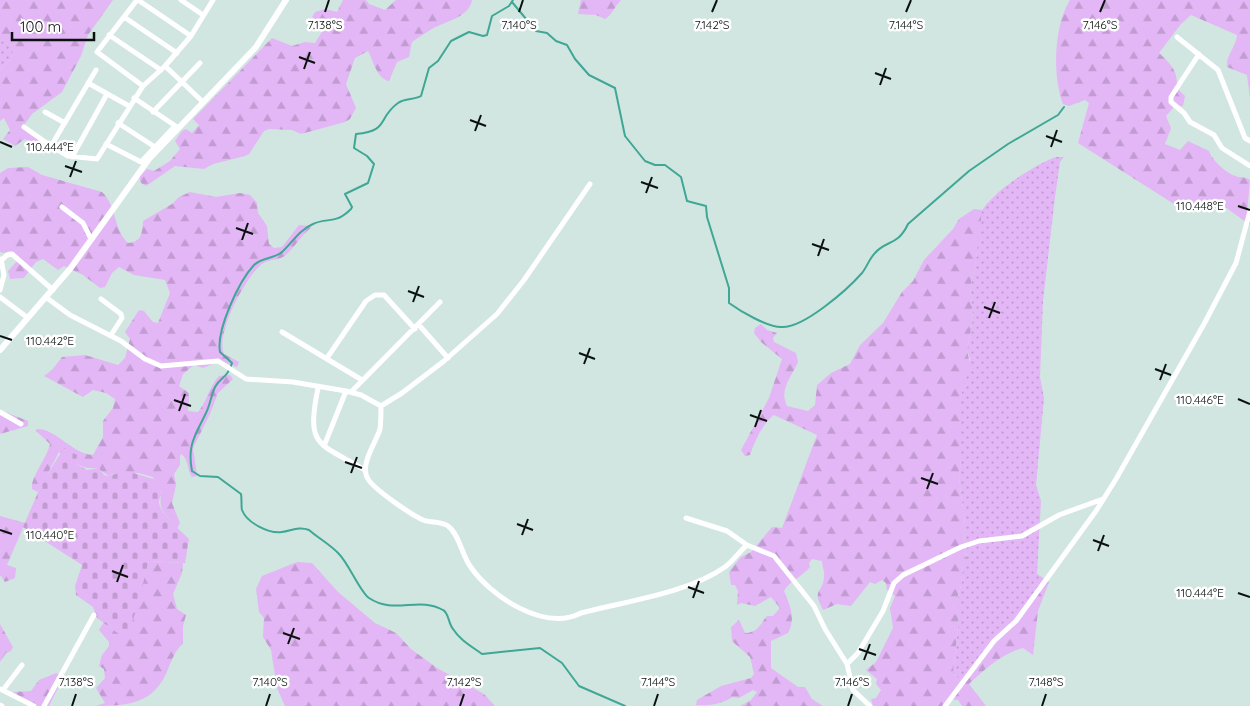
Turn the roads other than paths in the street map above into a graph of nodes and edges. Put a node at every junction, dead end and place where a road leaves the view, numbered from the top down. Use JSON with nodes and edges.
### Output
{"nodes":[{"id":1,"x":138,"y":0,"type":"edge"},
{"id":2,"x":181,"y":0,"type":"edge"},
{"id":3,"x":213,"y":0,"type":"edge"},
{"id":4,"x":286,"y":0,"type":"edge"},
{"id":5,"x":203,"y":16,"type":"junction"},
{"id":6,"x":124,"y":17,"type":"junction"},
{"id":7,"x":109,"y":35,"type":"junction"},
{"id":8,"x":190,"y":36,"type":"junction"},
{"id":9,"x":1177,"y":37,"type":"dead end"},
{"id":10,"x":177,"y":52,"type":"junction"},
{"id":11,"x":1199,"y":54,"type":"junction"},
{"id":12,"x":200,"y":63,"type":"dead end"},
{"id":13,"x":165,"y":66,"type":"junction"},
{"id":14,"x":96,"y":70,"type":"dead end"},
{"id":15,"x":161,"y":70,"type":"junction"},
{"id":16,"x":182,"y":82,"type":"junction"},
{"id":17,"x":88,"y":83,"type":"junction"},
{"id":18,"x":143,"y":86,"type":"junction"},
{"id":19,"x":107,"y":94,"type":"junction"},
{"id":20,"x":134,"y":98,"type":"junction"},
{"id":21,"x":203,"y":102,"type":"junction"},
{"id":22,"x":129,"y":106,"type":"junction"},
{"id":23,"x":45,"y":112,"type":"dead end"},
{"id":24,"x":153,"y":112,"type":"junction"},
{"id":25,"x":65,"y":123,"type":"junction"},
{"id":26,"x":118,"y":123,"type":"junction"},
{"id":27,"x":24,"y":127,"type":"dead end"},
{"id":28,"x":176,"y":127,"type":"junction"},
{"id":29,"x":1250,"y":141,"type":"edge"},
{"id":30,"x":106,"y":144,"type":"junction"},
{"id":31,"x":52,"y":146,"type":"junction"},
{"id":32,"x":155,"y":147,"type":"junction"},
{"id":33,"x":72,"y":157,"type":"junction"},
{"id":34,"x":1250,"y":166,"type":"edge"},
{"id":35,"x":590,"y":184,"type":"dead end"},
{"id":36,"x":62,"y":207,"type":"dead end"},
{"id":37,"x":1250,"y":212,"type":"edge"},
{"id":38,"x":90,"y":239,"type":"junction"},
{"id":39,"x":1,"y":259,"type":"edge"},
{"id":40,"x":0,"y":290,"type":"edge"},
{"id":41,"x":53,"y":290,"type":"junction"},
{"id":42,"x":0,"y":297,"type":"edge"},
{"id":43,"x":47,"y":298,"type":"junction"},
{"id":44,"x":101,"y":299,"type":"dead end"},
{"id":45,"x":440,"y":302,"type":"dead end"},
{"id":46,"x":28,"y":318,"type":"junction"},
{"id":47,"x":417,"y":327,"type":"junction"},
{"id":48,"x":282,"y":332,"type":"dead end"},
{"id":49,"x":111,"y":335,"type":"junction"},
{"id":50,"x":0,"y":350,"type":"edge"},
{"id":51,"x":327,"y":358,"type":"junction"},
{"id":52,"x":448,"y":358,"type":"junction"},
{"id":53,"x":362,"y":380,"type":"junction"},
{"id":54,"x":318,"y":388,"type":"junction"},
{"id":55,"x":349,"y":392,"type":"junction"},
{"id":56,"x":381,"y":406,"type":"junction"},
{"id":57,"x":0,"y":412,"type":"edge"},
{"id":58,"x":21,"y":424,"type":"dead end"},
{"id":59,"x":324,"y":446,"type":"junction"},
{"id":60,"x":365,"y":470,"type":"junction"},
{"id":61,"x":1103,"y":499,"type":"junction"},
{"id":62,"x":686,"y":518,"type":"dead end"},
{"id":63,"x":747,"y":546,"type":"junction"},
{"id":64,"x":94,"y":615,"type":"dead end"},
{"id":65,"x":847,"y":664,"type":"junction"},
{"id":66,"x":22,"y":665,"type":"dead end"},
{"id":67,"x":1,"y":689,"type":"edge"},
{"id":68,"x":34,"y":706,"type":"edge"},
{"id":69,"x":44,"y":706,"type":"edge"},
{"id":70,"x":870,"y":706,"type":"edge"},
{"id":71,"x":945,"y":706,"type":"edge"}],
"edges":[{"from":1,"to":6,"type":"street"},
{"from":1,"to":8,"type":"street"},
{"from":2,"to":5,"type":"street"},
{"from":3,"to":5,"type":"street"},
{"from":4,"to":21,"type":"street"},
{"from":5,"to":8,"type":"street"},
{"from":6,"to":7,"type":"street"},
{"from":6,"to":10,"type":"street"},
{"from":7,"to":15,"type":"street"},
{"from":7,"to":18,"type":"street"},
{"from":8,"to":10,"type":"street"},
{"from":9,"to":11,"type":"street"},
{"from":10,"to":13,"type":"street"},
{"from":11,"to":29,"type":"street"},
{"from":11,"to":34,"type":"street"},
{"from":12,"to":16,"type":"street"},
{"from":13,"to":15,"type":"street"},
{"from":13,"to":16,"type":"street"},
{"from":14,"to":17,"type":"street"},
{"from":15,"to":18,"type":"street"},
{"from":16,"to":21,"type":"street"},
{"from":16,"to":24,"type":"street"},
{"from":17,"to":19,"type":"street"},
{"from":17,"to":25,"type":"street"},
{"from":18,"to":20,"type":"street"},
{"from":19,"to":22,"type":"street"},
{"from":19,"to":33,"type":"street"},
{"from":20,"to":22,"type":"street"},
{"from":20,"to":24,"type":"street"},
{"from":21,"to":28,"type":"street"},
{"from":22,"to":26,"type":"street"},
{"from":23,"to":25,"type":"street"},
{"from":24,"to":28,"type":"street"},
{"from":25,"to":31,"type":"street"},
{"from":26,"to":30,"type":"street"},
{"from":26,"to":32,"type":"street"},
{"from":27,"to":31,"type":"street"},
{"from":28,"to":32,"type":"street"},
{"from":28,"to":38,"type":"street"},
{"from":30,"to":32,"type":"street"},
{"from":30,"to":33,"type":"street"},
{"from":31,"to":33,"type":"street"},
{"from":35,"to":52,"type":"street"},
{"from":36,"to":38,"type":"street"},
{"from":37,"to":61,"type":"street"},
{"from":38,"to":41,"type":"street"},
{"from":39,"to":40,"type":"street"},
{"from":39,"to":41,"type":"street"},
{"from":41,"to":43,"type":"street"},
{"from":42,"to":46,"type":"street"},
{"from":43,"to":46,"type":"street"},
{"from":43,"to":49,"type":"street"},
{"from":44,"to":49,"type":"street"},
{"from":45,"to":47,"type":"street"},
{"from":46,"to":50,"type":"street"},
{"from":47,"to":51,"type":"street"},
{"from":47,"to":52,"type":"street"},
{"from":47,"to":53,"type":"street"},
{"from":48,"to":51,"type":"street"},
{"from":49,"to":54,"type":"street"},
{"from":51,"to":53,"type":"street"},
{"from":52,"to":56,"type":"street"},
{"from":53,"to":55,"type":"street"},
{"from":54,"to":55,"type":"street"},
{"from":54,"to":59,"type":"street"},
{"from":55,"to":56,"type":"street"},
{"from":55,"to":59,"type":"street"},
{"from":56,"to":60,"type":"street"},
{"from":57,"to":58,"type":"street"},
{"from":59,"to":60,"type":"street"},
{"from":60,"to":63,"type":"street"},
{"from":61,"to":65,"type":"street"},
{"from":61,"to":71,"type":"street"},
{"from":62,"to":63,"type":"street"},
{"from":63,"to":65,"type":"street"},
{"from":64,"to":69,"type":"street"},
{"from":65,"to":70,"type":"street"},
{"from":66,"to":67,"type":"street"},
{"from":67,"to":68,"type":"street"}]}
